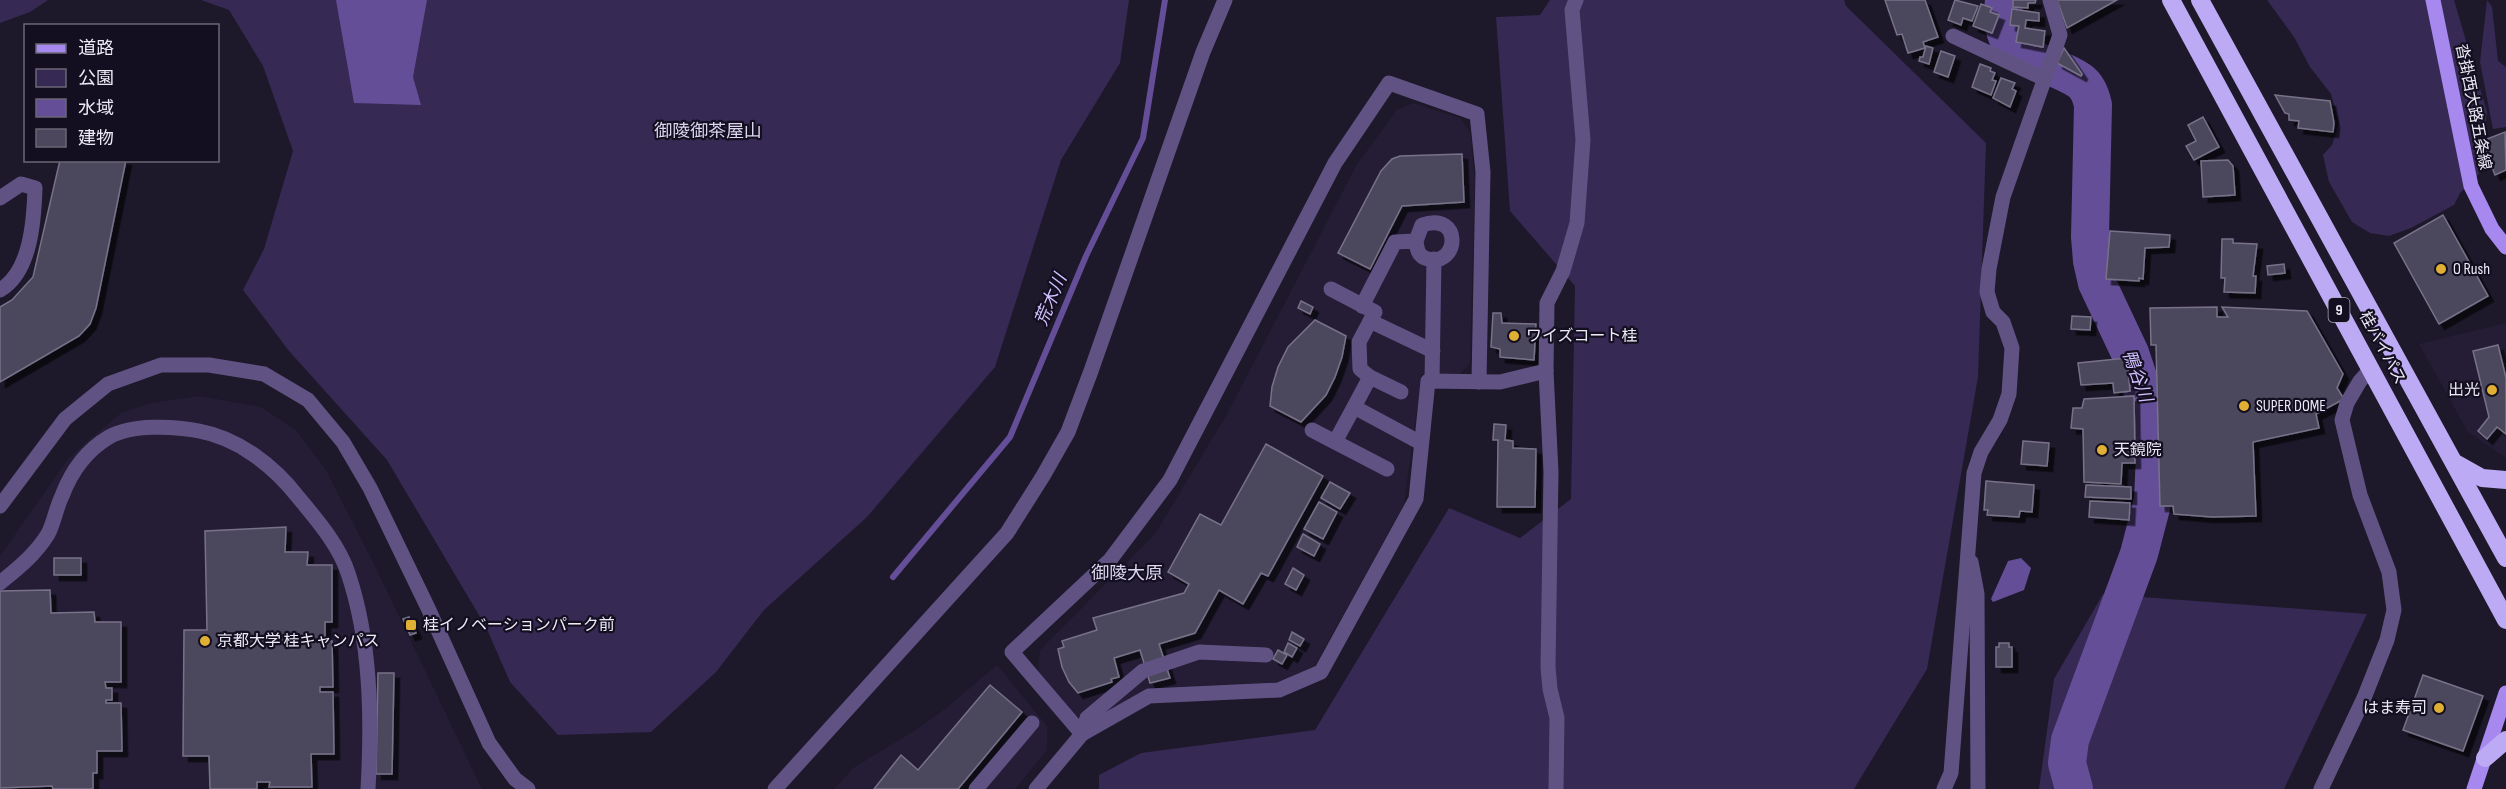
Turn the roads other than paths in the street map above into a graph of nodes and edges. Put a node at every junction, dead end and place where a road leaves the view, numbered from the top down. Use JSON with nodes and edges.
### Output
{"nodes":[{"id":1,"x":1225,"y":0,"type":"edge"},
{"id":2,"x":1576,"y":0,"type":"edge"},
{"id":3,"x":2050,"y":0,"type":"edge"},
{"id":4,"x":2172,"y":0,"type":"edge"},
{"id":5,"x":2200,"y":0,"type":"edge"},
{"id":6,"x":2433,"y":0,"type":"edge"},
{"id":7,"x":1953,"y":36,"type":"dead end"},
{"id":8,"x":2047,"y":72,"type":"junction"},
{"id":9,"x":0,"y":198,"type":"edge"},
{"id":10,"x":1416,"y":241,"type":"junction"},
{"id":11,"x":2506,"y":247,"type":"edge"},
{"id":12,"x":1434,"y":259,"type":"junction"},
{"id":13,"x":1331,"y":289,"type":"dead end"},
{"id":14,"x":0,"y":290,"type":"edge"},
{"id":15,"x":1362,"y":306,"type":"junction"},
{"id":16,"x":1370,"y":321,"type":"junction"},
{"id":17,"x":1433,"y":351,"type":"junction"},
{"id":18,"x":2371,"y":369,"type":"junction"},
{"id":19,"x":1546,"y":371,"type":"junction"},
{"id":20,"x":1370,"y":377,"type":"junction"},
{"id":21,"x":1432,"y":381,"type":"junction"},
{"id":22,"x":1479,"y":382,"type":"junction"},
{"id":23,"x":1401,"y":392,"type":"dead end"},
{"id":24,"x":1354,"y":407,"type":"junction"},
{"id":25,"x":1312,"y":430,"type":"dead end"},
{"id":26,"x":1335,"y":442,"type":"junction"},
{"id":27,"x":1421,"y":443,"type":"junction"},
{"id":28,"x":2457,"y":464,"type":"junction"},
{"id":29,"x":1387,"y":469,"type":"dead end"},
{"id":30,"x":2506,"y":480,"type":"edge"},
{"id":31,"x":2,"y":501,"type":"edge"},
{"id":32,"x":1968,"y":543,"type":"junction"},
{"id":33,"x":2506,"y":558,"type":"edge"},
{"id":34,"x":0,"y":582,"type":"edge"},
{"id":35,"x":2506,"y":620,"type":"edge"},
{"id":36,"x":1266,"y":656,"type":"dead end"},
{"id":37,"x":2506,"y":693,"type":"edge"},
{"id":38,"x":1032,"y":723,"type":"dead end"},
{"id":39,"x":1082,"y":734,"type":"junction"},
{"id":40,"x":2506,"y":740,"type":"edge"},
{"id":41,"x":2485,"y":758,"type":"junction"},
{"id":42,"x":1951,"y":774,"type":"junction"},
{"id":43,"x":368,"y":789,"type":"edge"},
{"id":44,"x":528,"y":789,"type":"edge"},
{"id":45,"x":775,"y":789,"type":"edge"},
{"id":46,"x":976,"y":789,"type":"edge"},
{"id":47,"x":1036,"y":789,"type":"edge"},
{"id":48,"x":1556,"y":789,"type":"edge"},
{"id":49,"x":1944,"y":789,"type":"edge"},
{"id":50,"x":1955,"y":789,"type":"edge"},
{"id":51,"x":1978,"y":789,"type":"edge"},
{"id":52,"x":2322,"y":789,"type":"edge"},
{"id":53,"x":2474,"y":789,"type":"edge"}],
"edges":[{"from":1,"to":45,"type":"street"},
{"from":2,"to":19,"type":"street"},
{"from":3,"to":8,"type":"street"},
{"from":4,"to":18,"type":"highway","name":"桂バイパス","number":"9"},
{"from":5,"to":28,"type":"highway","name":"桂バイパス","number":"9"},
{"from":6,"to":11,"type":"main road","name":"沓掛西大路五条線"},
{"from":7,"to":8,"type":"street"},
{"from":8,"to":32,"type":"street"},
{"from":9,"to":14,"type":"street"},
{"from":10,"to":12,"type":"street"},
{"from":10,"to":12,"type":"street"},
{"from":10,"to":15,"type":"street"},
{"from":12,"to":17,"type":"street"},
{"from":13,"to":15,"type":"street"},
{"from":15,"to":16,"type":"street"},
{"from":16,"to":17,"type":"street"},
{"from":16,"to":20,"type":"street"},
{"from":17,"to":21,"type":"street"},
{"from":18,"to":35,"type":"highway","name":"桂バイパス","number":"9"},
{"from":18,"to":52,"type":"street"},
{"from":19,"to":22,"type":"street"},
{"from":19,"to":48,"type":"street"},
{"from":20,"to":23,"type":"street"},
{"from":20,"to":24,"type":"street"},
{"from":21,"to":22,"type":"street"},
{"from":21,"to":27,"type":"street"},
{"from":22,"to":39,"type":"street"},
{"from":24,"to":26,"type":"street"},
{"from":24,"to":27,"type":"street"},
{"from":25,"to":26,"type":"street"},
{"from":26,"to":29,"type":"street"},
{"from":27,"to":39,"type":"street"},
{"from":28,"to":30,"type":"highway"},
{"from":28,"to":33,"type":"highway","name":"桂バイパス","number":"9"},
{"from":31,"to":44,"type":"street"},
{"from":32,"to":42,"type":"street"},
{"from":32,"to":51,"type":"street"},
{"from":34,"to":43,"type":"street"},
{"from":36,"to":39,"type":"street"},
{"from":37,"to":41,"type":"main road"},
{"from":38,"to":46,"type":"street"},
{"from":39,"to":47,"type":"street"},
{"from":40,"to":41,"type":"highway"},
{"from":41,"to":53,"type":"main road"},
{"from":42,"to":49,"type":"street"},
{"from":42,"to":50,"type":"street"}]}
